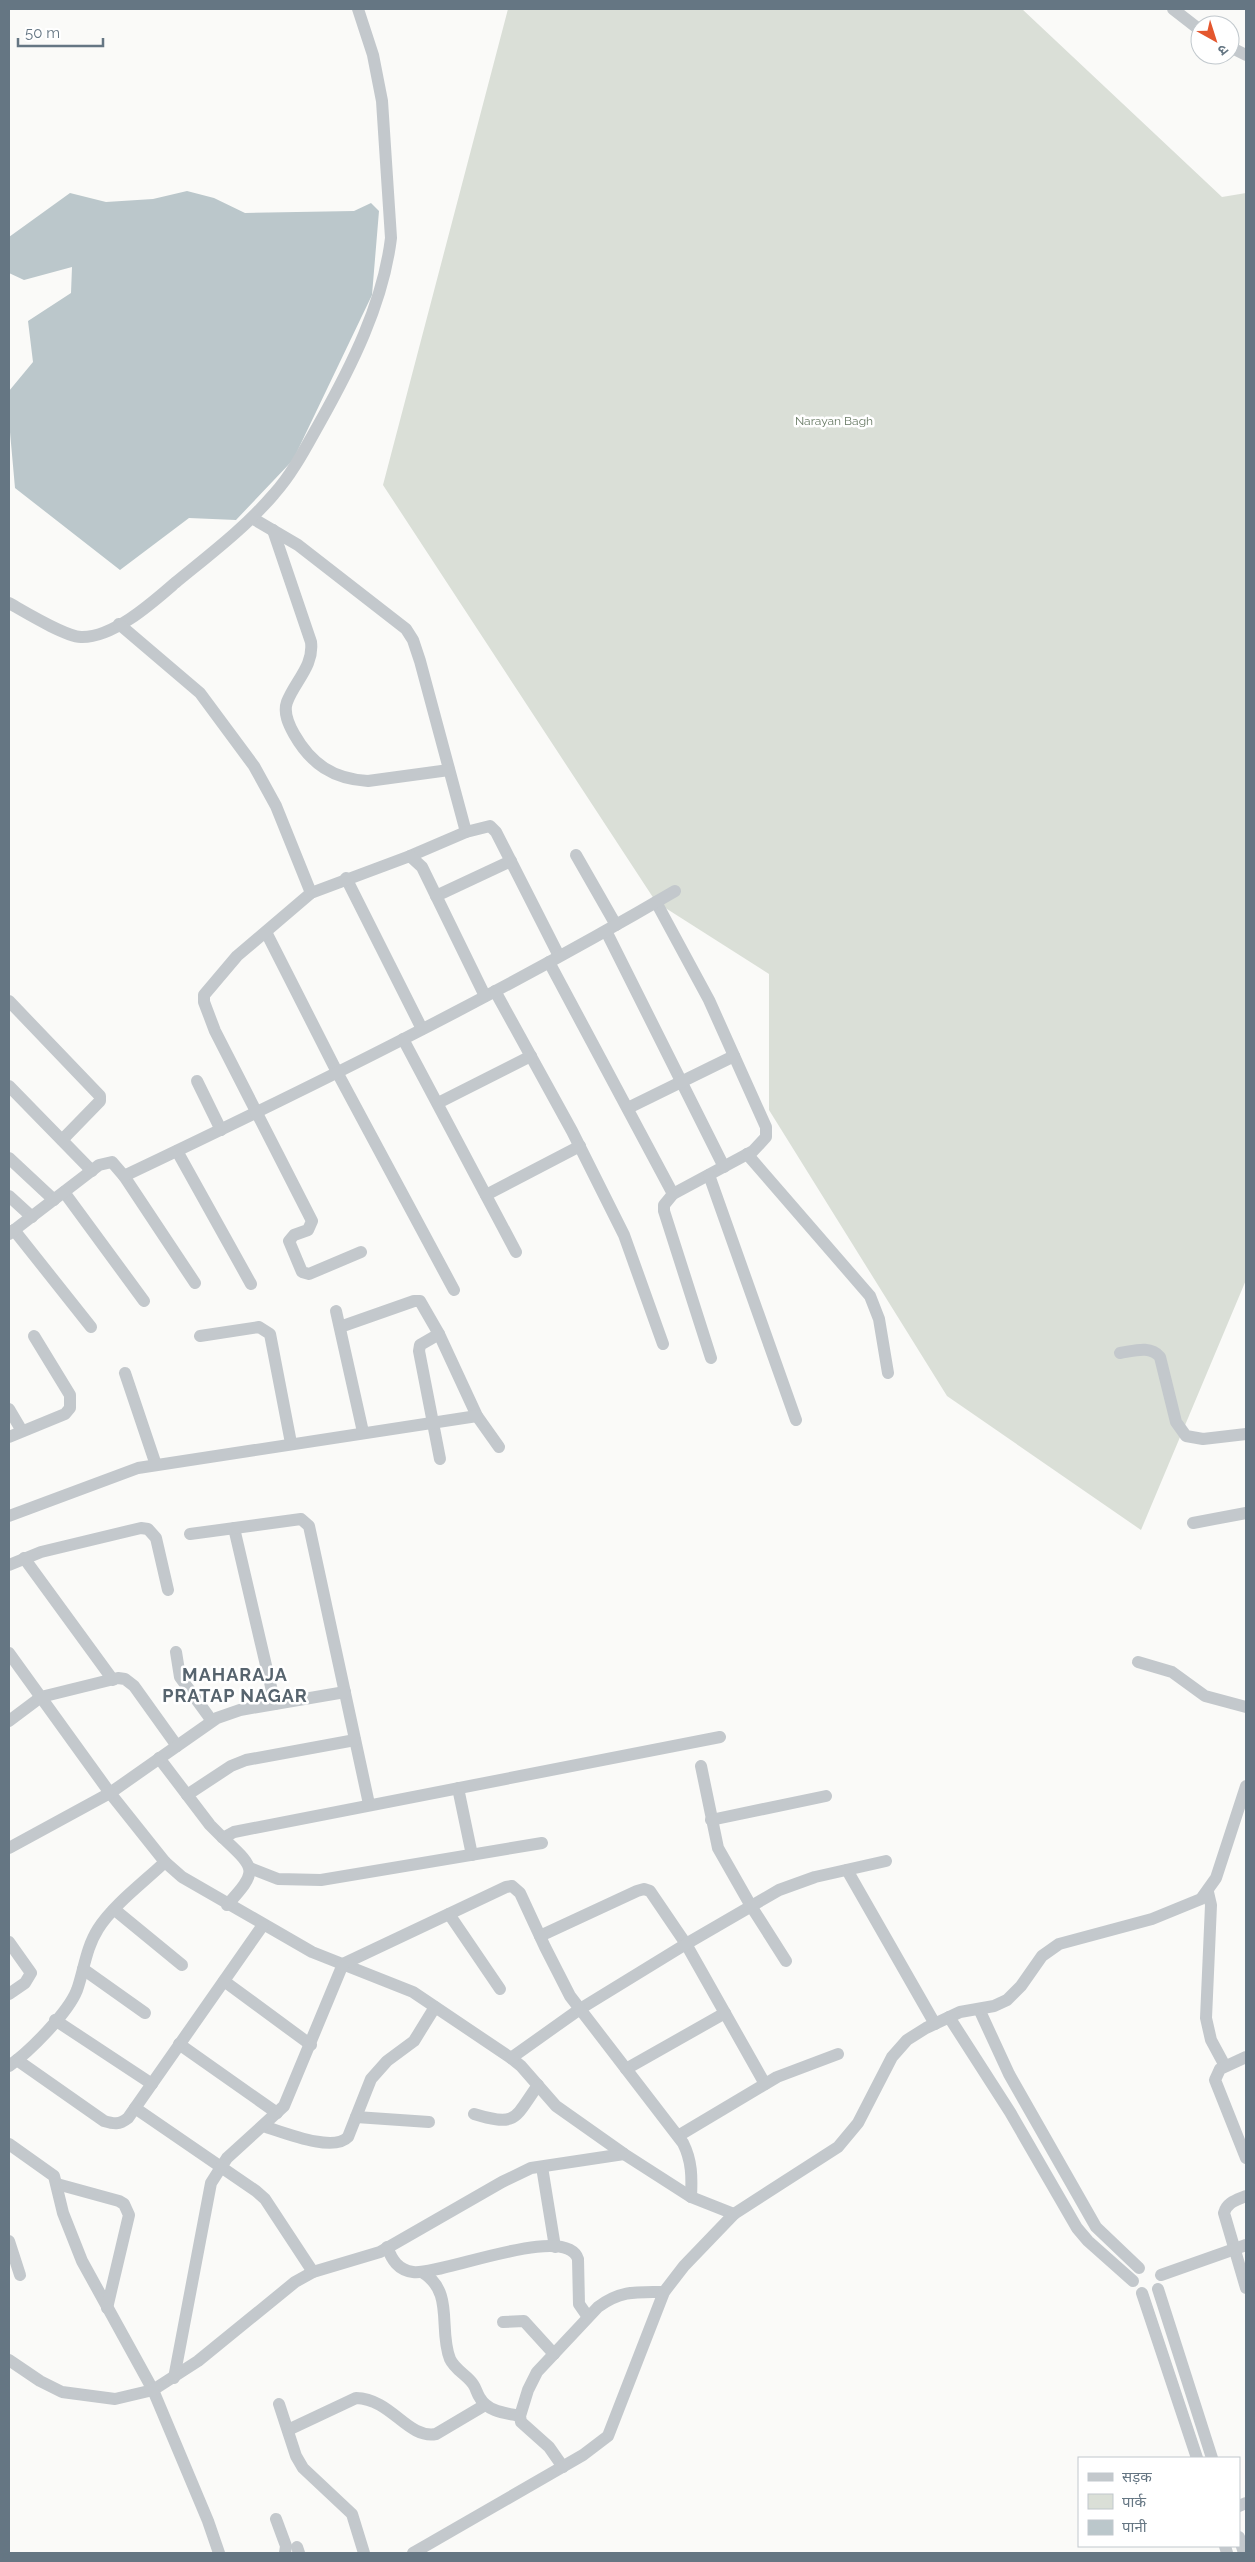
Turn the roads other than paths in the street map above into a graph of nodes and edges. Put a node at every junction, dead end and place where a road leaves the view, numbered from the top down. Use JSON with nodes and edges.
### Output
{"nodes":[{"id":1,"x":358,"y":9,"type":"edge"},
{"id":2,"x":1173,"y":9,"type":"edge"},
{"id":3,"x":1190,"y":22,"type":"edge"},
{"id":4,"x":252,"y":518,"type":"junction"},
{"id":5,"x":273,"y":530,"type":"junction"},
{"id":6,"x":9,"y":603,"type":"edge"},
{"id":7,"x":119,"y":624,"type":"junction"},
{"id":8,"x":449,"y":770,"type":"junction"},
{"id":9,"x":466,"y":832,"type":"junction"},
{"id":10,"x":576,"y":855,"type":"dead end"},
{"id":11,"x":410,"y":856,"type":"junction"},
{"id":12,"x":511,"y":861,"type":"junction"},
{"id":13,"x":346,"y":878,"type":"junction"},
{"id":14,"x":675,"y":891,"type":"dead end"},
{"id":15,"x":311,"y":893,"type":"junction"},
{"id":16,"x":436,"y":896,"type":"junction"},
{"id":17,"x":656,"y":902,"type":"junction"},
{"id":18,"x":611,"y":928,"type":"junction"},
{"id":19,"x":266,"y":932,"type":"junction"},
{"id":20,"x":554,"y":959,"type":"junction"},
{"id":21,"x":490,"y":994,"type":"junction"},
{"id":22,"x":9,"y":1001,"type":"edge"},
{"id":23,"x":422,"y":1029,"type":"junction"},
{"id":24,"x":403,"y":1039,"type":"junction"},
{"id":25,"x":531,"y":1056,"type":"junction"},
{"id":26,"x":734,"y":1056,"type":"junction"},
{"id":27,"x":338,"y":1072,"type":"junction"},
{"id":28,"x":197,"y":1081,"type":"dead end"},
{"id":29,"x":681,"y":1081,"type":"junction"},
{"id":30,"x":9,"y":1086,"type":"edge"},
{"id":31,"x":438,"y":1103,"type":"junction"},
{"id":32,"x":628,"y":1108,"type":"junction"},
{"id":33,"x":257,"y":1113,"type":"junction"},
{"id":34,"x":221,"y":1130,"type":"junction"},
{"id":35,"x":62,"y":1140,"type":"junction"},
{"id":36,"x":580,"y":1146,"type":"junction"},
{"id":37,"x":177,"y":1151,"type":"junction"},
{"id":38,"x":747,"y":1154,"type":"junction"},
{"id":39,"x":9,"y":1158,"type":"edge"},
{"id":40,"x":724,"y":1167,"type":"junction"},
{"id":41,"x":92,"y":1171,"type":"junction"},
{"id":42,"x":709,"y":1175,"type":"junction"},
{"id":43,"x":124,"y":1176,"type":"junction"},
{"id":44,"x":673,"y":1194,"type":"junction"},
{"id":45,"x":486,"y":1195,"type":"junction"},
{"id":46,"x":9,"y":1196,"type":"edge"},
{"id":47,"x":59,"y":1196,"type":"junction"},
{"id":48,"x":32,"y":1217,"type":"junction"},
{"id":49,"x":11,"y":1232,"type":"edge"},
{"id":50,"x":361,"y":1252,"type":"dead end"},
{"id":51,"x":516,"y":1252,"type":"dead end"},
{"id":52,"x":195,"y":1283,"type":"dead end"},
{"id":53,"x":251,"y":1284,"type":"dead end"},
{"id":54,"x":454,"y":1290,"type":"dead end"},
{"id":55,"x":144,"y":1301,"type":"dead end"},
{"id":56,"x":336,"y":1310,"type":"dead end"},
{"id":57,"x":91,"y":1327,"type":"dead end"},
{"id":58,"x":340,"y":1327,"type":"junction"},
{"id":59,"x":439,"y":1334,"type":"junction"},
{"id":60,"x":34,"y":1336,"type":"dead end"},
{"id":61,"x":200,"y":1336,"type":"dead end"},
{"id":62,"x":663,"y":1344,"type":"dead end"},
{"id":63,"x":1120,"y":1353,"type":"dead end"},
{"id":64,"x":711,"y":1358,"type":"dead end"},
{"id":65,"x":888,"y":1373,"type":"dead end"},
{"id":66,"x":125,"y":1374,"type":"dead end"},
{"id":67,"x":9,"y":1410,"type":"edge"},
{"id":68,"x":477,"y":1416,"type":"junction"},
{"id":69,"x":796,"y":1420,"type":"dead end"},
{"id":70,"x":433,"y":1421,"type":"junction"},
{"id":71,"x":22,"y":1432,"type":"junction"},
{"id":72,"x":363,"y":1432,"type":"junction"},
{"id":73,"x":1246,"y":1434,"type":"edge"},
{"id":74,"x":9,"y":1437,"type":"edge"},
{"id":75,"x":291,"y":1443,"type":"junction"},
{"id":76,"x":499,"y":1447,"type":"dead end"},
{"id":77,"x":440,"y":1459,"type":"dead end"},
{"id":78,"x":156,"y":1465,"type":"junction"},
{"id":79,"x":1246,"y":1513,"type":"edge"},
{"id":80,"x":9,"y":1516,"type":"edge"},
{"id":81,"x":1193,"y":1523,"type":"dead end"},
{"id":82,"x":234,"y":1528,"type":"junction"},
{"id":83,"x":190,"y":1534,"type":"dead end"},
{"id":84,"x":24,"y":1558,"type":"junction"},
{"id":85,"x":9,"y":1565,"type":"edge"},
{"id":86,"x":168,"y":1590,"type":"dead end"},
{"id":87,"x":176,"y":1652,"type":"dead end"},
{"id":88,"x":10,"y":1657,"type":"edge"},
{"id":89,"x":1138,"y":1662,"type":"dead end"},
{"id":90,"x":113,"y":1680,"type":"junction"},
{"id":91,"x":345,"y":1692,"type":"junction"},
{"id":92,"x":41,"y":1698,"type":"junction"},
{"id":93,"x":276,"y":1704,"type":"junction"},
{"id":94,"x":1246,"y":1707,"type":"edge"},
{"id":95,"x":9,"y":1721,"type":"edge"},
{"id":96,"x":212,"y":1721,"type":"junction"},
{"id":97,"x":720,"y":1737,"type":"dead end"},
{"id":98,"x":355,"y":1740,"type":"junction"},
{"id":99,"x":176,"y":1746,"type":"junction"},
{"id":100,"x":159,"y":1758,"type":"junction"},
{"id":101,"x":700,"y":1766,"type":"dead end"},
{"id":102,"x":1246,"y":1786,"type":"edge"},
{"id":103,"x":458,"y":1788,"type":"junction"},
{"id":104,"x":110,"y":1793,"type":"junction"},
{"id":105,"x":187,"y":1794,"type":"junction"},
{"id":106,"x":826,"y":1796,"type":"dead end"},
{"id":107,"x":369,"y":1804,"type":"junction"},
{"id":108,"x":711,"y":1820,"type":"junction"},
{"id":109,"x":223,"y":1838,"type":"junction"},
{"id":110,"x":11,"y":1843,"type":"edge"},
{"id":111,"x":542,"y":1843,"type":"dead end"},
{"id":112,"x":472,"y":1855,"type":"junction"},
{"id":113,"x":886,"y":1861,"type":"dead end"},
{"id":114,"x":165,"y":1862,"type":"junction"},
{"id":115,"x":250,"y":1868,"type":"junction"},
{"id":116,"x":847,"y":1870,"type":"junction"},
{"id":117,"x":1208,"y":1892,"type":"junction"},
{"id":118,"x":228,"y":1905,"type":"junction"},
{"id":119,"x":751,"y":1906,"type":"junction"},
{"id":120,"x":115,"y":1910,"type":"junction"},
{"id":121,"x":449,"y":1914,"type":"junction"},
{"id":122,"x":263,"y":1925,"type":"junction"},
{"id":123,"x":540,"y":1936,"type":"junction"},
{"id":124,"x":9,"y":1942,"type":"edge"},
{"id":125,"x":686,"y":1944,"type":"junction"},
{"id":126,"x":786,"y":1961,"type":"dead end"},
{"id":127,"x":343,"y":1964,"type":"junction"},
{"id":128,"x":182,"y":1965,"type":"dead end"},
{"id":129,"x":83,"y":1969,"type":"junction"},
{"id":130,"x":224,"y":1981,"type":"junction"},
{"id":131,"x":500,"y":1989,"type":"dead end"},
{"id":132,"x":9,"y":1994,"type":"edge"},
{"id":133,"x":435,"y":2007,"type":"junction"},
{"id":134,"x":580,"y":2009,"type":"junction"},
{"id":135,"x":979,"y":2009,"type":"junction"},
{"id":136,"x":145,"y":2013,"type":"dead end"},
{"id":137,"x":725,"y":2013,"type":"junction"},
{"id":138,"x":948,"y":2017,"type":"junction"},
{"id":139,"x":55,"y":2020,"type":"junction"},
{"id":140,"x":935,"y":2024,"type":"junction"},
{"id":141,"x":180,"y":2044,"type":"junction"},
{"id":142,"x":311,"y":2045,"type":"junction"},
{"id":143,"x":838,"y":2054,"type":"dead end"},
{"id":144,"x":511,"y":2058,"type":"junction"},
{"id":145,"x":1246,"y":2058,"type":"edge"},
{"id":146,"x":13,"y":2063,"type":"edge"},
{"id":147,"x":1225,"y":2066,"type":"junction"},
{"id":148,"x":626,"y":2069,"type":"junction"},
{"id":149,"x":152,"y":2084,"type":"junction"},
{"id":150,"x":764,"y":2084,"type":"junction"},
{"id":151,"x":538,"y":2085,"type":"junction"},
{"id":152,"x":1026,"y":2105,"type":"junction"},
{"id":153,"x":134,"y":2108,"type":"junction"},
{"id":154,"x":1010,"y":2112,"type":"junction"},
{"id":155,"x":277,"y":2113,"type":"junction"},
{"id":156,"x":474,"y":2114,"type":"dead end"},
{"id":157,"x":356,"y":2117,"type":"junction"},
{"id":158,"x":429,"y":2122,"type":"dead end"},
{"id":159,"x":263,"y":2126,"type":"junction"},
{"id":160,"x":678,"y":2136,"type":"junction"},
{"id":161,"x":9,"y":2144,"type":"edge"},
{"id":162,"x":624,"y":2154,"type":"junction"},
{"id":163,"x":1246,"y":2158,"type":"edge"},
{"id":164,"x":1060,"y":2166,"type":"junction"},
{"id":165,"x":220,"y":2167,"type":"junction"},
{"id":166,"x":542,"y":2167,"type":"junction"},
{"id":167,"x":1046,"y":2172,"type":"junction"},
{"id":168,"x":57,"y":2184,"type":"junction"},
{"id":169,"x":1246,"y":2196,"type":"edge"},
{"id":170,"x":691,"y":2197,"type":"junction"},
{"id":171,"x":734,"y":2214,"type":"junction"},
{"id":172,"x":1096,"y":2227,"type":"junction"},
{"id":173,"x":1082,"y":2236,"type":"junction"},
{"id":174,"x":9,"y":2241,"type":"edge"},
{"id":175,"x":1246,"y":2245,"type":"edge"},
{"id":176,"x":387,"y":2247,"type":"junction"},
{"id":177,"x":555,"y":2247,"type":"junction"},
{"id":178,"x":1233,"y":2249,"type":"junction"},
{"id":179,"x":1139,"y":2268,"type":"junction"},
{"id":180,"x":313,"y":2272,"type":"junction"},
{"id":181,"x":422,"y":2272,"type":"junction"},
{"id":182,"x":1161,"y":2274,"type":"junction"},
{"id":183,"x":20,"y":2275,"type":"dead end"},
{"id":184,"x":1133,"y":2281,"type":"junction"},
{"id":185,"x":1246,"y":2288,"type":"edge"},
{"id":186,"x":1158,"y":2289,"type":"junction"},
{"id":187,"x":664,"y":2292,"type":"junction"},
{"id":188,"x":1142,"y":2293,"type":"junction"},
{"id":189,"x":107,"y":2308,"type":"junction"},
{"id":190,"x":588,"y":2317,"type":"junction"},
{"id":191,"x":503,"y":2322,"type":"dead end"},
{"id":192,"x":554,"y":2354,"type":"junction"},
{"id":193,"x":9,"y":2360,"type":"edge"},
{"id":194,"x":174,"y":2378,"type":"junction"},
{"id":195,"x":153,"y":2390,"type":"junction"},
{"id":196,"x":279,"y":2404,"type":"dead end"},
{"id":197,"x":485,"y":2405,"type":"junction"},
{"id":198,"x":1196,"y":2410,"type":"junction"},
{"id":199,"x":1183,"y":2414,"type":"junction"},
{"id":200,"x":520,"y":2416,"type":"junction"},
{"id":201,"x":288,"y":2430,"type":"junction"},
{"id":202,"x":1197,"y":2457,"type":"edge"},
{"id":203,"x":1212,"y":2457,"type":"edge"},
{"id":204,"x":563,"y":2467,"type":"junction"},
{"id":205,"x":276,"y":2519,"type":"dead end"},
{"id":206,"x":1240,"y":2540,"type":"edge"},
{"id":207,"x":219,"y":2553,"type":"edge"},
{"id":208,"x":285,"y":2553,"type":"edge"},
{"id":209,"x":364,"y":2553,"type":"edge"},
{"id":210,"x":413,"y":2553,"type":"edge"},
{"id":211,"x":1244,"y":2553,"type":"edge"}],
"edges":[{"from":1,"to":4,"type":"street"},
{"from":2,"to":3,"type":"street"},
{"from":4,"to":5,"type":"street"},
{"from":4,"to":7,"type":"street"},
{"from":5,"to":8,"type":"street"},
{"from":5,"to":8,"type":"street"},
{"from":6,"to":7,"type":"street"},
{"from":7,"to":15,"type":"street"},
{"from":8,"to":9,"type":"street"},
{"from":9,"to":11,"type":"street"},
{"from":9,"to":12,"type":"street"},
{"from":10,"to":18,"type":"street"},
{"from":11,"to":13,"type":"street"},
{"from":11,"to":16,"type":"street"},
{"from":12,"to":16,"type":"street"},
{"from":12,"to":20,"type":"street"},
{"from":13,"to":15,"type":"street"},
{"from":13,"to":23,"type":"street"},
{"from":14,"to":17,"type":"street"},
{"from":15,"to":19,"type":"street"},
{"from":16,"to":21,"type":"street"},
{"from":17,"to":18,"type":"street"},
{"from":17,"to":26,"type":"street"},
{"from":18,"to":20,"type":"street"},
{"from":18,"to":29,"type":"street"},
{"from":19,"to":27,"type":"street"},
{"from":19,"to":33,"type":"street"},
{"from":20,"to":21,"type":"street"},
{"from":20,"to":32,"type":"street"},
{"from":21,"to":23,"type":"street"},
{"from":21,"to":25,"type":"street"},
{"from":22,"to":35,"type":"street"},
{"from":23,"to":24,"type":"street"},
{"from":24,"to":27,"type":"street"},
{"from":24,"to":31,"type":"street"},
{"from":25,"to":31,"type":"street"},
{"from":25,"to":36,"type":"street"},
{"from":26,"to":29,"type":"street"},
{"from":26,"to":38,"type":"street"},
{"from":27,"to":33,"type":"street"},
{"from":27,"to":54,"type":"street"},
{"from":28,"to":34,"type":"street"},
{"from":29,"to":32,"type":"street"},
{"from":29,"to":40,"type":"street"},
{"from":30,"to":35,"type":"street"},
{"from":31,"to":45,"type":"street"},
{"from":32,"to":44,"type":"street"},
{"from":33,"to":34,"type":"street"},
{"from":33,"to":50,"type":"street"},
{"from":34,"to":37,"type":"street"},
{"from":35,"to":41,"type":"street"},
{"from":36,"to":45,"type":"street"},
{"from":36,"to":62,"type":"street"},
{"from":37,"to":43,"type":"street"},
{"from":37,"to":53,"type":"street"},
{"from":38,"to":40,"type":"street"},
{"from":38,"to":65,"type":"street"},
{"from":39,"to":47,"type":"street"},
{"from":40,"to":42,"type":"street"},
{"from":41,"to":43,"type":"street"},
{"from":41,"to":47,"type":"street"},
{"from":42,"to":44,"type":"street"},
{"from":42,"to":69,"type":"street"},
{"from":43,"to":52,"type":"street"},
{"from":44,"to":64,"type":"street"},
{"from":45,"to":51,"type":"street"},
{"from":46,"to":48,"type":"street"},
{"from":47,"to":48,"type":"street"},
{"from":47,"to":55,"type":"street"},
{"from":48,"to":49,"type":"street"},
{"from":49,"to":57,"type":"street"},
{"from":56,"to":58,"type":"street"},
{"from":58,"to":59,"type":"street"},
{"from":58,"to":72,"type":"street"},
{"from":59,"to":68,"type":"street"},
{"from":59,"to":70,"type":"street"},
{"from":60,"to":71,"type":"street"},
{"from":61,"to":75,"type":"street"},
{"from":63,"to":73,"type":"street"},
{"from":66,"to":78,"type":"street"},
{"from":67,"to":71,"type":"street"},
{"from":68,"to":70,"type":"street"},
{"from":68,"to":76,"type":"street"},
{"from":70,"to":72,"type":"street"},
{"from":70,"to":77,"type":"street"},
{"from":71,"to":74,"type":"street"},
{"from":72,"to":75,"type":"street"},
{"from":75,"to":78,"type":"street"},
{"from":78,"to":80,"type":"street"},
{"from":79,"to":81,"type":"street"},
{"from":82,"to":83,"type":"street"},
{"from":82,"to":91,"type":"street"},
{"from":82,"to":93,"type":"street"},
{"from":84,"to":85,"type":"street"},
{"from":84,"to":86,"type":"street"},
{"from":84,"to":90,"type":"street"},
{"from":87,"to":96,"type":"street"},
{"from":88,"to":92,"type":"street"},
{"from":89,"to":94,"type":"street"},
{"from":90,"to":92,"type":"street"},
{"from":90,"to":99,"type":"street"},
{"from":91,"to":93,"type":"street"},
{"from":91,"to":98,"type":"street"},
{"from":92,"to":95,"type":"street"},
{"from":92,"to":104,"type":"street"},
{"from":93,"to":96,"type":"street"},
{"from":96,"to":99,"type":"street"},
{"from":97,"to":103,"type":"street"},
{"from":98,"to":105,"type":"street"},
{"from":98,"to":107,"type":"street"},
{"from":99,"to":100,"type":"street"},
{"from":100,"to":104,"type":"street"},
{"from":100,"to":105,"type":"street"},
{"from":101,"to":108,"type":"street"},
{"from":102,"to":117,"type":"street"},
{"from":103,"to":107,"type":"street"},
{"from":103,"to":112,"type":"street"},
{"from":104,"to":110,"type":"street"},
{"from":104,"to":114,"type":"street"},
{"from":105,"to":109,"type":"street"},
{"from":106,"to":108,"type":"street"},
{"from":107,"to":109,"type":"street"},
{"from":108,"to":119,"type":"street"},
{"from":109,"to":115,"type":"street"},
{"from":111,"to":112,"type":"street"},
{"from":112,"to":115,"type":"street"},
{"from":113,"to":116,"type":"street"},
{"from":114,"to":118,"type":"street"},
{"from":114,"to":120,"type":"street"},
{"from":115,"to":118,"type":"street"},
{"from":116,"to":119,"type":"street"},
{"from":116,"to":140,"type":"street"},
{"from":117,"to":135,"type":"street"},
{"from":117,"to":147,"type":"street"},
{"from":118,"to":122,"type":"street"},
{"from":119,"to":125,"type":"street"},
{"from":119,"to":126,"type":"street"},
{"from":120,"to":128,"type":"street"},
{"from":120,"to":129,"type":"street"},
{"from":121,"to":123,"type":"street"},
{"from":121,"to":127,"type":"street"},
{"from":121,"to":131,"type":"street"},
{"from":122,"to":127,"type":"street"},
{"from":122,"to":130,"type":"street"},
{"from":123,"to":125,"type":"street"},
{"from":123,"to":134,"type":"street"},
{"from":124,"to":132,"type":"street"},
{"from":125,"to":134,"type":"street"},
{"from":125,"to":137,"type":"street"},
{"from":127,"to":133,"type":"street"},
{"from":127,"to":142,"type":"street"},
{"from":129,"to":136,"type":"street"},
{"from":129,"to":139,"type":"street"},
{"from":130,"to":141,"type":"street"},
{"from":130,"to":142,"type":"street"},
{"from":133,"to":144,"type":"street"},
{"from":133,"to":157,"type":"street"},
{"from":134,"to":144,"type":"street"},
{"from":134,"to":148,"type":"street"},
{"from":135,"to":138,"type":"street"},
{"from":135,"to":152,"type":"street"},
{"from":137,"to":148,"type":"street"},
{"from":137,"to":150,"type":"street"},
{"from":138,"to":140,"type":"street"},
{"from":138,"to":154,"type":"street"},
{"from":139,"to":146,"type":"street"},
{"from":139,"to":149,"type":"street"},
{"from":140,"to":171,"type":"street"},
{"from":141,"to":149,"type":"street"},
{"from":141,"to":155,"type":"street"},
{"from":142,"to":155,"type":"street"},
{"from":143,"to":150,"type":"street"},
{"from":144,"to":151,"type":"street"},
{"from":145,"to":147,"type":"street"},
{"from":146,"to":153,"type":"street"},
{"from":147,"to":163,"type":"street"},
{"from":148,"to":160,"type":"street"},
{"from":149,"to":153,"type":"street"},
{"from":150,"to":160,"type":"street"},
{"from":151,"to":156,"type":"street"},
{"from":151,"to":162,"type":"street"},
{"from":152,"to":154,"type":"street"},
{"from":152,"to":164,"type":"street"},
{"from":153,"to":165,"type":"street"},
{"from":154,"to":167,"type":"street"},
{"from":155,"to":159,"type":"street"},
{"from":157,"to":158,"type":"street"},
{"from":157,"to":159,"type":"street"},
{"from":159,"to":165,"type":"street"},
{"from":160,"to":170,"type":"street"},
{"from":161,"to":168,"type":"street"},
{"from":162,"to":166,"type":"street"},
{"from":162,"to":170,"type":"street"},
{"from":164,"to":167,"type":"street"},
{"from":164,"to":172,"type":"street"},
{"from":165,"to":180,"type":"street"},
{"from":165,"to":194,"type":"street"},
{"from":166,"to":176,"type":"street"},
{"from":166,"to":177,"type":"street"},
{"from":167,"to":173,"type":"street"},
{"from":168,"to":189,"type":"street"},
{"from":168,"to":189,"type":"street"},
{"from":169,"to":178,"type":"street"},
{"from":170,"to":171,"type":"street"},
{"from":171,"to":187,"type":"street"},
{"from":172,"to":173,"type":"street"},
{"from":172,"to":179,"type":"street"},
{"from":173,"to":184,"type":"street"},
{"from":174,"to":183,"type":"street"},
{"from":175,"to":178,"type":"street"},
{"from":176,"to":180,"type":"street"},
{"from":176,"to":181,"type":"street"},
{"from":177,"to":181,"type":"street"},
{"from":177,"to":190,"type":"street"},
{"from":178,"to":182,"type":"street"},
{"from":178,"to":185,"type":"street"},
{"from":179,"to":182,"type":"street"},
{"from":179,"to":184,"type":"street"},
{"from":180,"to":194,"type":"street"},
{"from":181,"to":197,"type":"street"},
{"from":182,"to":186,"type":"street"},
{"from":184,"to":188,"type":"street"},
{"from":186,"to":188,"type":"street"},
{"from":186,"to":198,"type":"street"},
{"from":187,"to":190,"type":"street"},
{"from":187,"to":204,"type":"street"},
{"from":188,"to":199,"type":"street"},
{"from":189,"to":195,"type":"street"},
{"from":190,"to":192,"type":"street"},
{"from":191,"to":192,"type":"street"},
{"from":192,"to":200,"type":"street"},
{"from":193,"to":195,"type":"street"},
{"from":194,"to":195,"type":"street"},
{"from":195,"to":207,"type":"street"},
{"from":196,"to":201,"type":"street"},
{"from":197,"to":200,"type":"street"},
{"from":197,"to":201,"type":"street"},
{"from":198,"to":199,"type":"street"},
{"from":198,"to":203,"type":"street"},
{"from":199,"to":202,"type":"street"},
{"from":200,"to":204,"type":"street"},
{"from":201,"to":209,"type":"street"},
{"from":204,"to":210,"type":"street"},
{"from":205,"to":208,"type":"street"},
{"from":206,"to":211,"type":"street"}]}
